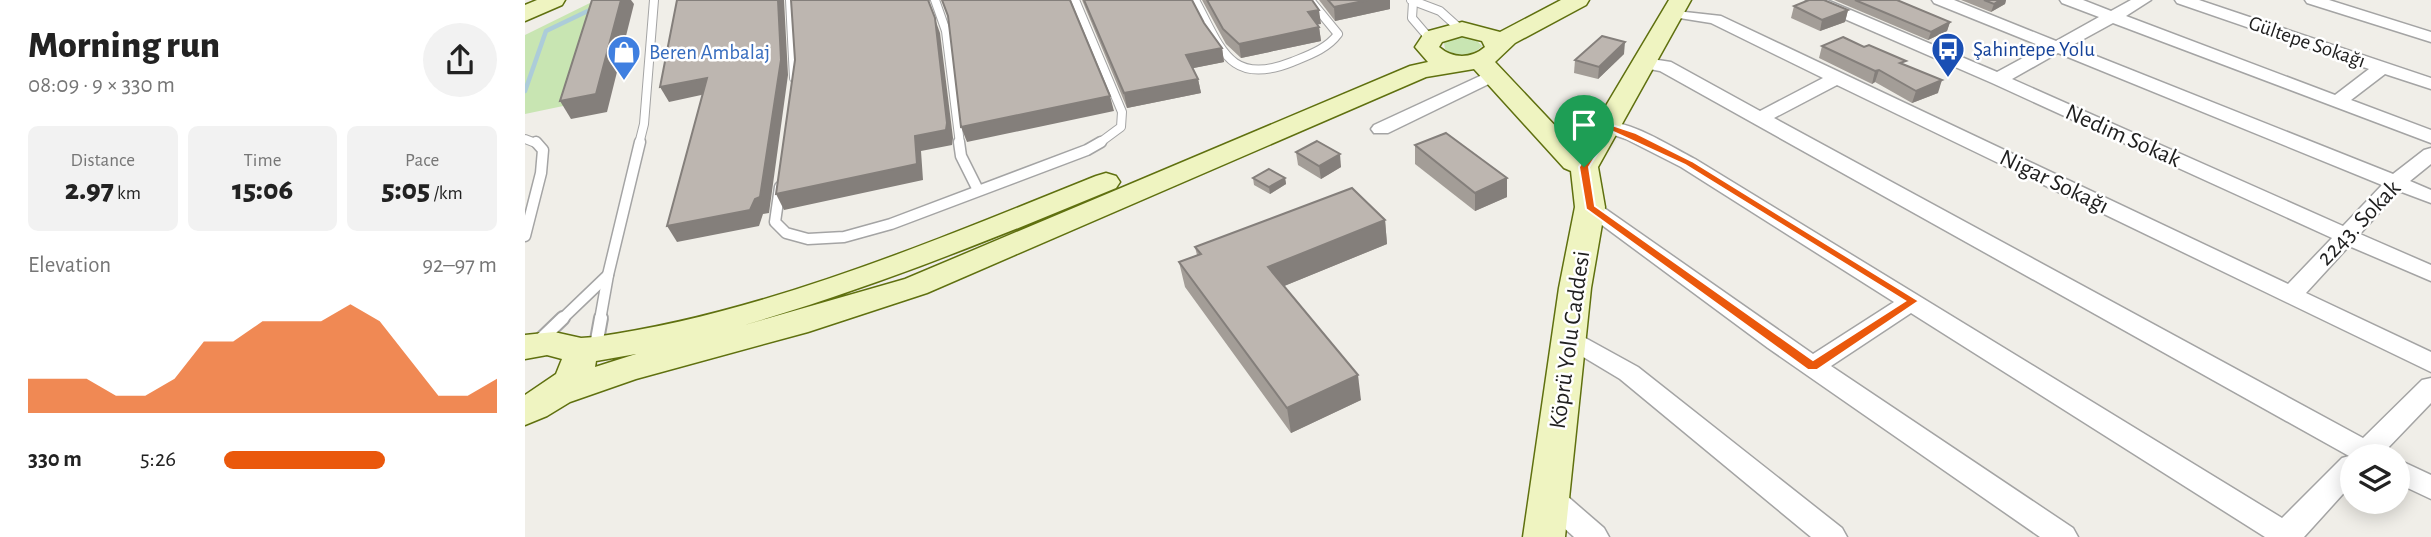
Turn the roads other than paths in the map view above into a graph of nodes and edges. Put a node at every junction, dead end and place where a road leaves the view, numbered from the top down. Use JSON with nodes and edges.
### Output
{"nodes":[{"id":1,"x":554,"y":0,"type":"edge"},
{"id":2,"x":654,"y":0,"type":"edge"},
{"id":3,"x":790,"y":0,"type":"edge"},
{"id":4,"x":935,"y":0,"type":"edge"},
{"id":5,"x":1075,"y":0,"type":"edge"},
{"id":6,"x":1195,"y":0,"type":"edge"},
{"id":7,"x":1310,"y":0,"type":"edge"},
{"id":8,"x":1543,"y":0,"type":"edge"},
{"id":9,"x":1578,"y":0,"type":"edge"},
{"id":10,"x":1814,"y":0,"type":"edge"},
{"id":11,"x":1940,"y":0,"type":"edge"},
{"id":12,"x":2068,"y":0,"type":"edge"},
{"id":13,"x":2143,"y":0,"type":"edge"},
{"id":14,"x":2183,"y":0,"type":"edge"},
{"id":15,"x":2313,"y":0,"type":"edge"},
{"id":16,"x":1415,"y":1,"type":"edge"},
{"id":17,"x":1676,"y":6,"type":"edge"},
{"id":18,"x":525,"y":14,"type":"edge"},
{"id":19,"x":2113,"y":16,"type":"junction"},
{"id":20,"x":1466,"y":29,"type":"junction"},
{"id":21,"x":2431,"y":37,"type":"edge"},
{"id":22,"x":1429,"y":44,"type":"junction"},
{"id":23,"x":2056,"y":46,"type":"junction"},
{"id":24,"x":1481,"y":61,"type":"junction"},
{"id":25,"x":1646,"y":62,"type":"junction"},
{"id":26,"x":2382,"y":68,"type":"junction"},
{"id":27,"x":1837,"y":78,"type":"junction"},
{"id":28,"x":1998,"y":79,"type":"junction"},
{"id":29,"x":2431,"y":84,"type":"edge"},
{"id":30,"x":793,"y":88,"type":"edge"},
{"id":31,"x":2337,"y":102,"type":"junction"},
{"id":32,"x":1761,"y":118,"type":"junction"},
{"id":33,"x":1609,"y":127,"type":"junction"},
{"id":34,"x":1381,"y":129,"type":"dead end"},
{"id":35,"x":2431,"y":137,"type":"edge"},
{"id":36,"x":525,"y":139,"type":"edge"},
{"id":37,"x":2431,"y":153,"type":"edge"},
{"id":38,"x":1584,"y":167,"type":"junction"},
{"id":39,"x":781,"y":181,"type":"edge"},
{"id":40,"x":2396,"y":182,"type":"junction"},
{"id":41,"x":978,"y":191,"type":"junction"},
{"id":42,"x":2431,"y":197,"type":"edge"},
{"id":43,"x":1590,"y":207,"type":"junction"},
{"id":44,"x":525,"y":236,"type":"edge"},
{"id":45,"x":2345,"y":236,"type":"junction"},
{"id":46,"x":2431,"y":274,"type":"edge"},
{"id":47,"x":608,"y":275,"type":"junction"},
{"id":48,"x":2290,"y":296,"type":"junction"},
{"id":49,"x":1913,"y":301,"type":"junction"},
{"id":50,"x":1569,"y":337,"type":"junction"},
{"id":51,"x":530,"y":346,"type":"edge"},
{"id":52,"x":619,"y":347,"type":"junction"},
{"id":53,"x":576,"y":351,"type":"junction"},
{"id":54,"x":2431,"y":363,"type":"edge"},
{"id":55,"x":1813,"y":366,"type":"junction"},
{"id":56,"x":2431,"y":387,"type":"edge"},
{"id":57,"x":557,"y":393,"type":"junction"},
{"id":58,"x":525,"y":411,"type":"edge"},
{"id":59,"x":2340,"y":444,"type":"edge"},
{"id":60,"x":2377,"y":444,"type":"edge"},
{"id":61,"x":2410,"y":477,"type":"edge"},
{"id":62,"x":2340,"y":482,"type":"edge"},
{"id":63,"x":2431,"y":488,"type":"edge"},
{"id":64,"x":1549,"y":497,"type":"junction"},
{"id":65,"x":2285,"y":536,"type":"edge"},
{"id":66,"x":1544,"y":537,"type":"edge"},
{"id":67,"x":1594,"y":537,"type":"edge"},
{"id":68,"x":1832,"y":537,"type":"edge"},
{"id":69,"x":2063,"y":537,"type":"edge"}],
"edges":[{"from":1,"to":18,"type":"main road"},
{"from":2,"to":47,"type":"lane"},
{"from":3,"to":30,"type":"lane"},
{"from":4,"to":41,"type":"lane"},
{"from":5,"to":41,"type":"lane"},
{"from":6,"to":7,"type":"lane"},
{"from":8,"to":20,"type":"main road"},
{"from":9,"to":24,"type":"main road"},
{"from":10,"to":28,"type":"street","name":"Nedim Sokak"},
{"from":11,"to":23,"type":"street"},
{"from":12,"to":19,"type":"street"},
{"from":13,"to":19,"type":"street"},
{"from":14,"to":26,"type":"street","name":"Gültepe Sokağı"},
{"from":15,"to":21,"type":"street"},
{"from":16,"to":20,"type":"lane"},
{"from":16,"to":22,"type":"lane"},
{"from":17,"to":25,"type":"main road"},
{"from":17,"to":27,"type":"street","name":"Nigar Sokağı"},
{"from":19,"to":23,"type":"street"},
{"from":19,"to":31,"type":"street"},
{"from":20,"to":22,"type":"main road"},
{"from":20,"to":24,"type":"main road"},
{"from":22,"to":24,"type":"main road"},
{"from":22,"to":52,"type":"main road"},
{"from":23,"to":28,"type":"street"},
{"from":23,"to":40,"type":"street"},
{"from":24,"to":34,"type":"street"},
{"from":24,"to":38,"type":"main road"},
{"from":24,"to":57,"type":"main road"},
{"from":25,"to":32,"type":"street"},
{"from":25,"to":33,"type":"main road"},
{"from":26,"to":29,"type":"street","name":"Gültepe Sokağı"},
{"from":26,"to":31,"type":"street"},
{"from":27,"to":32,"type":"street"},
{"from":27,"to":48,"type":"street","name":"Nigar Sokağı"},
{"from":28,"to":45,"type":"street","name":"Nedim Sokak"},
{"from":31,"to":35,"type":"street"},
{"from":32,"to":59,"type":"street"},
{"from":33,"to":38,"type":"main road"},
{"from":33,"to":49,"type":"street"},
{"from":36,"to":44,"type":"lane"},
{"from":37,"to":40,"type":"street","name":"2243. Sokak"},
{"from":38,"to":43,"type":"main road","name":"Köprü Yolu Caddesi"},
{"from":39,"to":41,"type":"lane"},
{"from":40,"to":42,"type":"street"},
{"from":40,"to":45,"type":"street","name":"2243. Sokak"},
{"from":43,"to":50,"type":"main road","name":"Köprü Yolu Caddesi"},
{"from":43,"to":55,"type":"street"},
{"from":45,"to":46,"type":"street","name":"Nedim Sokak"},
{"from":45,"to":48,"type":"street","name":"2243. Sokak"},
{"from":47,"to":51,"type":"lane"},
{"from":47,"to":52,"type":"lane"},
{"from":48,"to":54,"type":"street","name":"Nigar Sokağı"},
{"from":49,"to":55,"type":"street"},
{"from":49,"to":65,"type":"street"},
{"from":50,"to":64,"type":"main road","name":"Köprü Yolu Caddesi"},
{"from":50,"to":68,"type":"street"},
{"from":51,"to":53,"type":"main road"},
{"from":52,"to":53,"type":"main road"},
{"from":53,"to":57,"type":"main road"},
{"from":55,"to":69,"type":"street"},
{"from":56,"to":60,"type":"street"},
{"from":57,"to":58,"type":"main road"},
{"from":61,"to":63,"type":"street"},
{"from":62,"to":65,"type":"street"},
{"from":64,"to":66,"type":"main road","name":"Köprü Yolu Caddesi"},
{"from":64,"to":67,"type":"street"}]}
